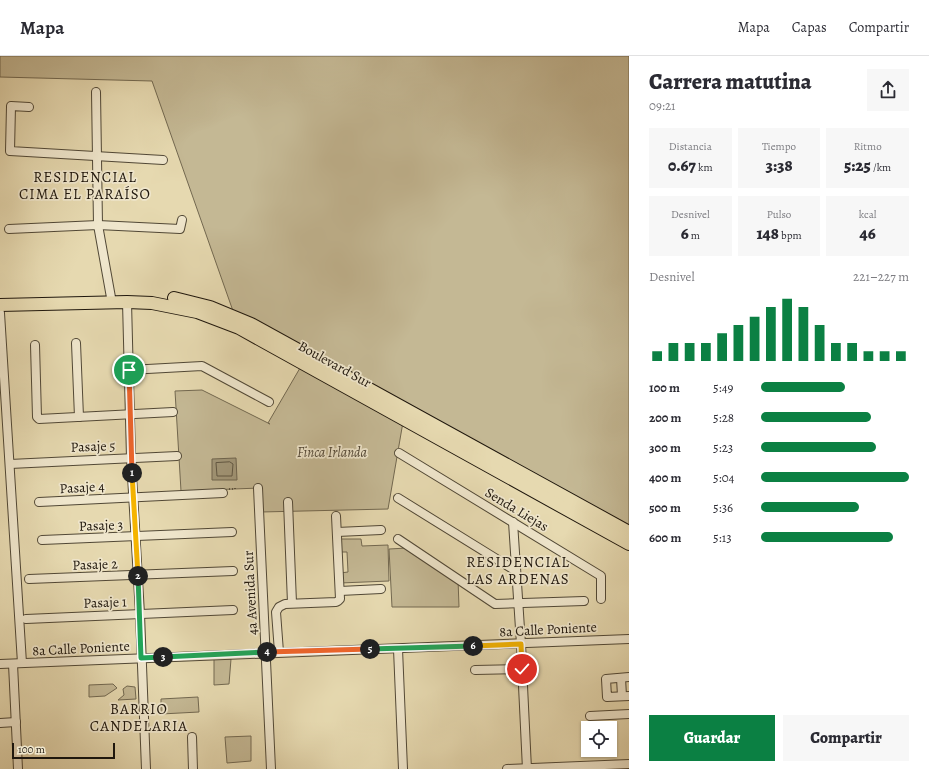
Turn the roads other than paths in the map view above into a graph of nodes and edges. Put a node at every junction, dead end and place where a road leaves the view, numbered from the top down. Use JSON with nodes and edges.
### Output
{"nodes":[{"id":1,"x":96,"y":92,"type":"dead end"},
{"id":2,"x":29,"y":107,"type":"dead end"},
{"id":3,"x":96,"y":156,"type":"junction"},
{"id":4,"x":163,"y":160,"type":"dead end"},
{"id":5,"x":182,"y":220,"type":"dead end"},
{"id":6,"x":98,"y":225,"type":"junction"},
{"id":7,"x":9,"y":230,"type":"dead end"},
{"id":8,"x":0,"y":299,"type":"edge"},
{"id":9,"x":112,"y":299,"type":"junction"},
{"id":10,"x":127,"y":302,"type":"junction"},
{"id":11,"x":0,"y":306,"type":"edge"},
{"id":12,"x":0,"y":313,"type":"edge"},
{"id":13,"x":76,"y":343,"type":"dead end"},
{"id":14,"x":34,"y":345,"type":"dead end"},
{"id":15,"x":129,"y":370,"type":"junction"},
{"id":16,"x":269,"y":402,"type":"dead end"},
{"id":17,"x":173,"y":412,"type":"dead end"},
{"id":18,"x":131,"y":415,"type":"junction"},
{"id":19,"x":79,"y":416,"type":"junction"},
{"id":20,"x":399,"y":452,"type":"dead end"},
{"id":21,"x":178,"y":456,"type":"dead end"},
{"id":22,"x":131,"y":458,"type":"junction"},
{"id":23,"x":10,"y":464,"type":"junction"},
{"id":24,"x":258,"y":488,"type":"dead end"},
{"id":25,"x":223,"y":493,"type":"dead end"},
{"id":26,"x":134,"y":497,"type":"junction"},
{"id":27,"x":398,"y":498,"type":"dead end"},
{"id":28,"x":39,"y":502,"type":"dead end"},
{"id":29,"x":288,"y":502,"type":"dead end"},
{"id":30,"x":336,"y":516,"type":"dead end"},
{"id":31,"x":513,"y":522,"type":"junction"},
{"id":32,"x":381,"y":530,"type":"dead end"},
{"id":33,"x":232,"y":532,"type":"dead end"},
{"id":34,"x":337,"y":532,"type":"junction"},
{"id":35,"x":629,"y":532,"type":"edge"},
{"id":36,"x":136,"y":537,"type":"junction"},
{"id":37,"x":398,"y":539,"type":"dead end"},
{"id":38,"x":42,"y":540,"type":"dead end"},
{"id":39,"x":629,"y":544,"type":"edge"},
{"id":40,"x":233,"y":571,"type":"dead end"},
{"id":41,"x":516,"y":571,"type":"junction"},
{"id":42,"x":138,"y":575,"type":"junction"},
{"id":43,"x":29,"y":580,"type":"dead end"},
{"id":44,"x":381,"y":589,"type":"dead end"},
{"id":45,"x":340,"y":591,"type":"junction"},
{"id":46,"x":601,"y":599,"type":"dead end"},
{"id":47,"x":584,"y":601,"type":"dead end"},
{"id":48,"x":518,"y":602,"type":"junction"},
{"id":49,"x":292,"y":603,"type":"junction"},
{"id":50,"x":233,"y":610,"type":"dead end"},
{"id":51,"x":140,"y":614,"type":"junction"},
{"id":52,"x":26,"y":619,"type":"dead end"},
{"id":53,"x":629,"y":639,"type":"edge"},
{"id":54,"x":521,"y":644,"type":"junction"},
{"id":55,"x":398,"y":648,"type":"junction"},
{"id":56,"x":266,"y":652,"type":"junction"},
{"id":57,"x":279,"y":652,"type":"junction"},
{"id":58,"x":141,"y":658,"type":"junction"},
{"id":59,"x":22,"y":663,"type":"junction"},
{"id":60,"x":0,"y":664,"type":"edge"},
{"id":61,"x":13,"y":664,"type":"junction"},
{"id":62,"x":522,"y":669,"type":"junction"},
{"id":63,"x":475,"y":670,"type":"dead end"},
{"id":64,"x":625,"y":678,"type":"edge"},
{"id":65,"x":625,"y":696,"type":"edge"},
{"id":66,"x":629,"y":714,"type":"edge"},
{"id":67,"x":590,"y":716,"type":"dead end"},
{"id":68,"x":16,"y":722,"type":"junction"},
{"id":69,"x":0,"y":723,"type":"edge"},
{"id":70,"x":192,"y":737,"type":"dead end"},
{"id":71,"x":629,"y":764,"type":"edge"},
{"id":72,"x":18,"y":769,"type":"edge"},
{"id":73,"x":146,"y":769,"type":"edge"},
{"id":74,"x":193,"y":769,"type":"edge"},
{"id":75,"x":271,"y":769,"type":"edge"},
{"id":76,"x":403,"y":769,"type":"edge"},
{"id":77,"x":507,"y":769,"type":"edge"},
{"id":78,"x":527,"y":769,"type":"edge"}],
"edges":[{"from":1,"to":3,"type":"street"},
{"from":2,"to":3,"type":"street"},
{"from":3,"to":4,"type":"street"},
{"from":3,"to":6,"type":"street"},
{"from":5,"to":6,"type":"street"},
{"from":6,"to":7,"type":"street"},
{"from":6,"to":9,"type":"street"},
{"from":8,"to":9,"type":"highway","name":"Boulevard Sur"},
{"from":9,"to":10,"type":"highway","name":"Boulevard Sur"},
{"from":9,"to":11,"type":"highway","name":"Boulevard Sur"},
{"from":9,"to":35,"type":"highway","name":"Boulevard Sur"},
{"from":10,"to":15,"type":"street"},
{"from":10,"to":39,"type":"highway","name":"Boulevard Sur"},
{"from":12,"to":23,"type":"street"},
{"from":13,"to":19,"type":"street"},
{"from":14,"to":19,"type":"street"},
{"from":15,"to":16,"type":"street"},
{"from":15,"to":18,"type":"street"},
{"from":17,"to":18,"type":"street"},
{"from":18,"to":19,"type":"street"},
{"from":18,"to":22,"type":"street"},
{"from":20,"to":31,"type":"street","name":"Senda Liejas"},
{"from":21,"to":22,"type":"street","name":"Pasaje 5"},
{"from":22,"to":23,"type":"street","name":"Pasaje 5"},
{"from":22,"to":26,"type":"street"},
{"from":23,"to":59,"type":"street"},
{"from":24,"to":56,"type":"street","name":"4a Avenida Sur"},
{"from":25,"to":26,"type":"street","name":"Pasaje 4"},
{"from":26,"to":28,"type":"street","name":"Pasaje 4"},
{"from":26,"to":36,"type":"street"},
{"from":27,"to":41,"type":"street"},
{"from":29,"to":49,"type":"street"},
{"from":30,"to":34,"type":"street"},
{"from":31,"to":41,"type":"street"},
{"from":31,"to":46,"type":"street","name":"Senda Liejas"},
{"from":32,"to":34,"type":"street"},
{"from":33,"to":36,"type":"street","name":"Pasaje 3"},
{"from":34,"to":45,"type":"street"},
{"from":36,"to":38,"type":"street","name":"Pasaje 3"},
{"from":36,"to":42,"type":"street"},
{"from":37,"to":48,"type":"street"},
{"from":40,"to":42,"type":"street","name":"Pasaje 2"},
{"from":41,"to":48,"type":"street"},
{"from":42,"to":43,"type":"street","name":"Pasaje 2"},
{"from":42,"to":51,"type":"street"},
{"from":44,"to":45,"type":"street"},
{"from":45,"to":49,"type":"street"},
{"from":47,"to":48,"type":"street"},
{"from":48,"to":54,"type":"street"},
{"from":49,"to":57,"type":"street"},
{"from":50,"to":51,"type":"street","name":"Pasaje 1"},
{"from":51,"to":52,"type":"street","name":"Pasaje 1"},
{"from":51,"to":58,"type":"street"},
{"from":53,"to":54,"type":"street","name":"8a Calle Poniente"},
{"from":54,"to":55,"type":"street","name":"8a Calle Poniente"},
{"from":54,"to":62,"type":"street"},
{"from":55,"to":57,"type":"street","name":"8a Calle Poniente"},
{"from":55,"to":76,"type":"street"},
{"from":56,"to":57,"type":"street","name":"8a Calle Poniente"},
{"from":56,"to":58,"type":"street","name":"8a Calle Poniente"},
{"from":56,"to":75,"type":"street","name":"4a Avenida Sur"},
{"from":58,"to":59,"type":"street","name":"8a Calle Poniente"},
{"from":58,"to":73,"type":"street"},
{"from":59,"to":61,"type":"street","name":"8a Calle Poniente"},
{"from":60,"to":61,"type":"street","name":"8a Calle Poniente"},
{"from":61,"to":68,"type":"street"},
{"from":62,"to":63,"type":"street"},
{"from":62,"to":78,"type":"street"},
{"from":64,"to":65,"type":"street"},
{"from":64,"to":65,"type":"street"},
{"from":66,"to":67,"type":"street"},
{"from":68,"to":69,"type":"street"},
{"from":68,"to":72,"type":"street"},
{"from":70,"to":74,"type":"street"},
{"from":71,"to":78,"type":"street"},
{"from":77,"to":78,"type":"street"}]}
